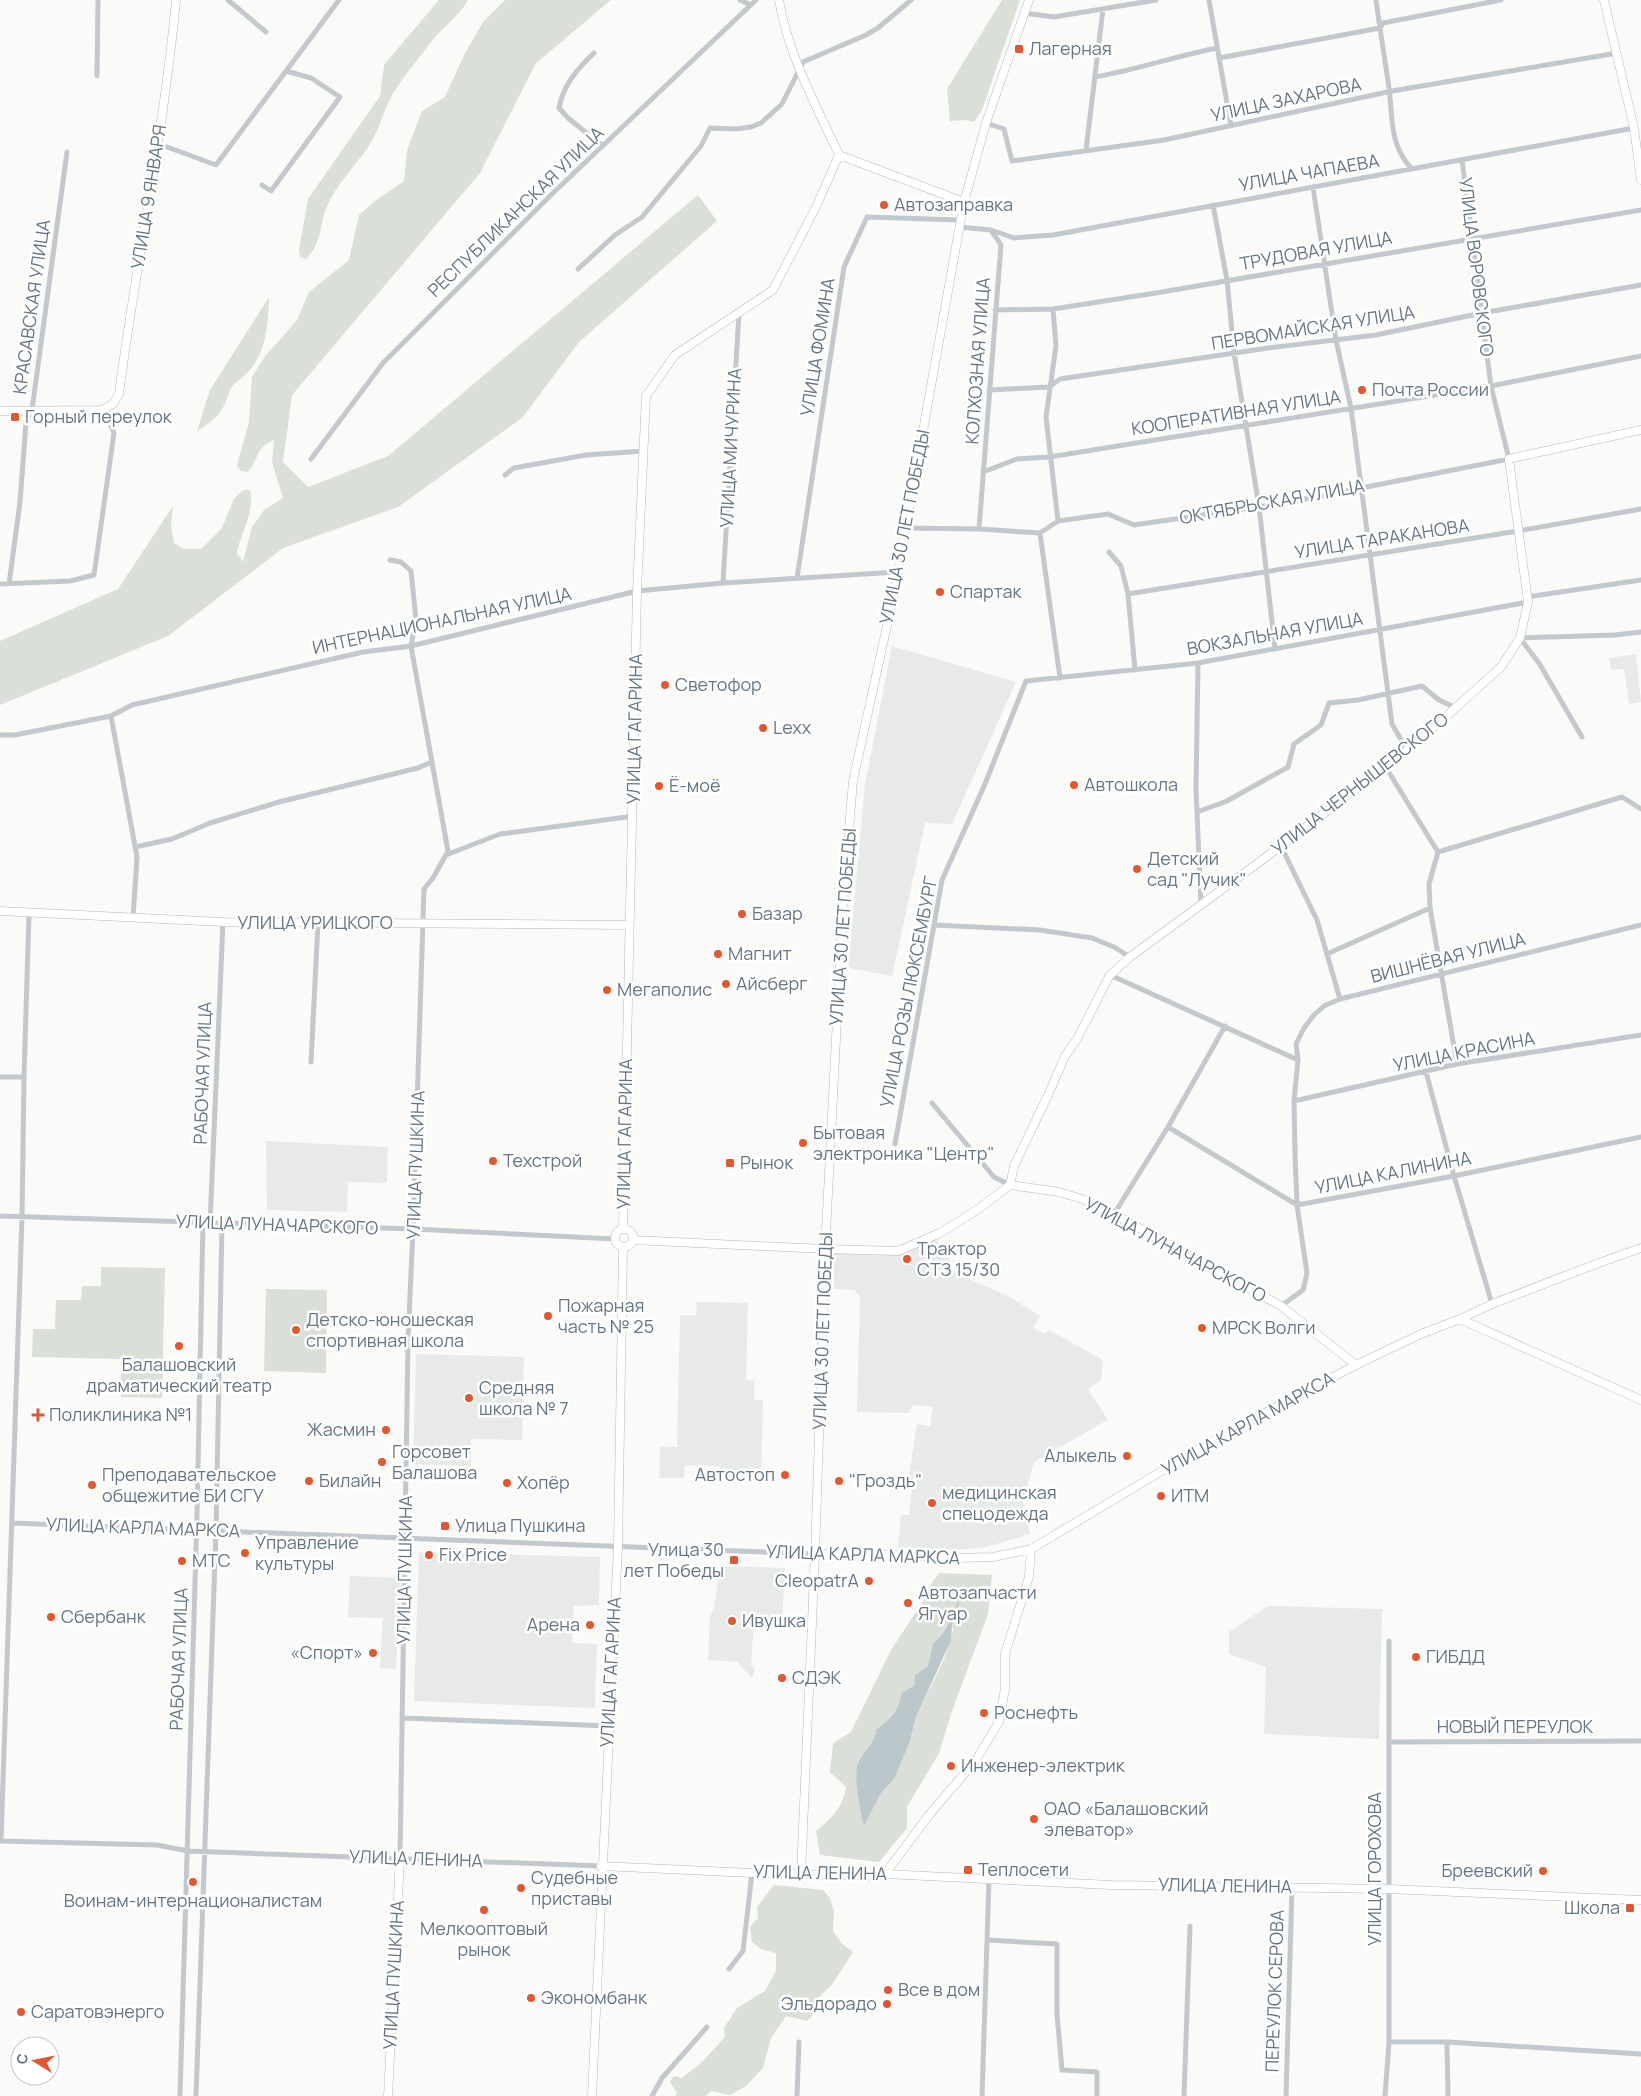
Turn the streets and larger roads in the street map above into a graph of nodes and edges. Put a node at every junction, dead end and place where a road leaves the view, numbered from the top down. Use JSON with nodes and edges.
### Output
{"nodes":[{"id":1,"x":98,"y":0,"type":"edge"},
{"id":2,"x":176,"y":0,"type":"edge"},
{"id":3,"x":228,"y":0,"type":"edge"},
{"id":4,"x":339,"y":0,"type":"edge"},
{"id":5,"x":740,"y":0,"type":"edge"},
{"id":6,"x":756,"y":0,"type":"edge"},
{"id":7,"x":779,"y":0,"type":"edge"},
{"id":8,"x":911,"y":0,"type":"edge"},
{"id":9,"x":1029,"y":0,"type":"edge"},
{"id":10,"x":1156,"y":0,"type":"edge"},
{"id":11,"x":1209,"y":0,"type":"edge"},
{"id":12,"x":1376,"y":0,"type":"edge"},
{"id":13,"x":1501,"y":0,"type":"edge"},
{"id":14,"x":1604,"y":0,"type":"edge"},
{"id":15,"x":1145,"y":1,"type":"edge"},
{"id":16,"x":751,"y":5,"type":"junction"},
{"id":17,"x":1103,"y":9,"type":"junction"},
{"id":18,"x":1024,"y":12,"type":"junction"},
{"id":19,"x":1380,"y":28,"type":"junction"},
{"id":20,"x":266,"y":32,"type":"dead end"},
{"id":21,"x":1217,"y":48,"type":"junction"},
{"id":22,"x":594,"y":53,"type":"dead end"},
{"id":23,"x":1617,"y":53,"type":"junction"},
{"id":24,"x":1219,"y":58,"type":"junction"},
{"id":25,"x":799,"y":68,"type":"junction"},
{"id":26,"x":286,"y":71,"type":"junction"},
{"id":27,"x":97,"y":76,"type":"dead end"},
{"id":28,"x":1095,"y":77,"type":"junction"},
{"id":29,"x":1390,"y":92,"type":"junction"},
{"id":30,"x":986,"y":122,"type":"junction"},
{"id":31,"x":1232,"y":126,"type":"junction"},
{"id":32,"x":1634,"y":128,"type":"junction"},
{"id":33,"x":159,"y":144,"type":"junction"},
{"id":34,"x":603,"y":146,"type":"junction"},
{"id":35,"x":1086,"y":150,"type":"junction"},
{"id":36,"x":67,"y":152,"type":"dead end"},
{"id":37,"x":839,"y":156,"type":"junction"},
{"id":38,"x":1462,"y":160,"type":"junction"},
{"id":39,"x":1411,"y":168,"type":"junction"},
{"id":40,"x":1641,"y":180,"type":"edge"},
{"id":41,"x":262,"y":185,"type":"dead end"},
{"id":42,"x":1313,"y":187,"type":"junction"},
{"id":43,"x":964,"y":202,"type":"junction"},
{"id":44,"x":1212,"y":205,"type":"junction"},
{"id":45,"x":1641,"y":210,"type":"edge"},
{"id":46,"x":960,"y":223,"type":"junction"},
{"id":47,"x":991,"y":230,"type":"junction"},
{"id":48,"x":1472,"y":239,"type":"junction"},
{"id":49,"x":1324,"y":264,"type":"junction"},
{"id":50,"x":578,"y":269,"type":"dead end"},
{"id":51,"x":1228,"y":280,"type":"junction"},
{"id":52,"x":1641,"y":284,"type":"edge"},
{"id":53,"x":1053,"y":308,"type":"junction"},
{"id":54,"x":995,"y":310,"type":"junction"},
{"id":55,"x":739,"y":312,"type":"junction"},
{"id":56,"x":1482,"y":312,"type":"junction"},
{"id":57,"x":1336,"y":340,"type":"junction"},
{"id":58,"x":1234,"y":353,"type":"junction"},
{"id":59,"x":1641,"y":356,"type":"edge"},
{"id":60,"x":1491,"y":386,"type":"junction"},
{"id":61,"x":1049,"y":387,"type":"junction"},
{"id":62,"x":989,"y":390,"type":"junction"},
{"id":63,"x":1351,"y":408,"type":"junction"},
{"id":64,"x":32,"y":410,"type":"junction"},
{"id":65,"x":102,"y":410,"type":"junction"},
{"id":66,"x":0,"y":411,"type":"edge"},
{"id":67,"x":1245,"y":426,"type":"junction"},
{"id":68,"x":1641,"y":430,"type":"edge"},
{"id":69,"x":644,"y":451,"type":"junction"},
{"id":70,"x":1049,"y":457,"type":"junction"},
{"id":71,"x":311,"y":458,"type":"dead end"},
{"id":72,"x":1509,"y":459,"type":"junction"},
{"id":73,"x":983,"y":472,"type":"junction"},
{"id":74,"x":505,"y":476,"type":"dead end"},
{"id":75,"x":1360,"y":487,"type":"junction"},
{"id":76,"x":1260,"y":506,"type":"junction"},
{"id":77,"x":1641,"y":509,"type":"edge"},
{"id":78,"x":1058,"y":522,"type":"junction"},
{"id":79,"x":904,"y":528,"type":"junction"},
{"id":80,"x":979,"y":529,"type":"junction"},
{"id":81,"x":1518,"y":531,"type":"junction"},
{"id":82,"x":1040,"y":533,"type":"junction"},
{"id":83,"x":1109,"y":552,"type":"dead end"},
{"id":84,"x":1369,"y":555,"type":"junction"},
{"id":85,"x":390,"y":560,"type":"dead end"},
{"id":86,"x":897,"y":572,"type":"junction"},
{"id":87,"x":1267,"y":572,"type":"junction"},
{"id":88,"x":797,"y":578,"type":"junction"},
{"id":89,"x":1641,"y":580,"type":"edge"},
{"id":90,"x":723,"y":583,"type":"junction"},
{"id":91,"x":0,"y":584,"type":"edge"},
{"id":92,"x":9,"y":584,"type":"junction"},
{"id":93,"x":637,"y":591,"type":"junction"},
{"id":94,"x":1128,"y":594,"type":"junction"},
{"id":95,"x":1527,"y":599,"type":"junction"},
{"id":96,"x":1381,"y":629,"type":"junction"},
{"id":97,"x":1641,"y":632,"type":"edge"},
{"id":98,"x":1520,"y":638,"type":"junction"},
{"id":99,"x":411,"y":646,"type":"junction"},
{"id":100,"x":1275,"y":649,"type":"junction"},
{"id":101,"x":1198,"y":663,"type":"junction"},
{"id":102,"x":1135,"y":670,"type":"junction"},
{"id":103,"x":1060,"y":678,"type":"junction"},
{"id":104,"x":1026,"y":681,"type":"joint"},
{"id":105,"x":1389,"y":694,"type":"junction"},
{"id":106,"x":1456,"y":708,"type":"junction"},
{"id":107,"x":111,"y":716,"type":"junction"},
{"id":108,"x":0,"y":735,"type":"edge"},
{"id":109,"x":1582,"y":737,"type":"dead end"},
{"id":110,"x":1407,"y":750,"type":"junction"},
{"id":111,"x":432,"y":762,"type":"junction"},
{"id":112,"x":1385,"y":766,"type":"junction"},
{"id":113,"x":1641,"y":809,"type":"edge"},
{"id":114,"x":1198,"y":812,"type":"junction"},
{"id":115,"x":634,"y":816,"type":"junction"},
{"id":116,"x":1281,"y":846,"type":"junction"},
{"id":117,"x":135,"y":847,"type":"junction"},
{"id":118,"x":1438,"y":852,"type":"junction"},
{"id":119,"x":446,"y":855,"type":"junction"},
{"id":120,"x":1201,"y":906,"type":"junction"},
{"id":121,"x":1430,"y":908,"type":"junction"},
{"id":122,"x":0,"y":911,"type":"edge"},
{"id":123,"x":29,"y":913,"type":"junction"},
{"id":124,"x":133,"y":918,"type":"junction"},
{"id":125,"x":223,"y":922,"type":"junction"},
{"id":126,"x":318,"y":922,"type":"junction"},
{"id":127,"x":424,"y":924,"type":"junction"},
{"id":128,"x":629,"y":925,"type":"junction"},
{"id":129,"x":934,"y":925,"type":"junction"},
{"id":130,"x":1641,"y":926,"type":"edge"},
{"id":131,"x":1327,"y":954,"type":"junction"},
{"id":132,"x":1130,"y":957,"type":"junction"},
{"id":133,"x":1443,"y":974,"type":"junction"},
{"id":134,"x":1110,"y":975,"type":"junction"},
{"id":135,"x":1340,"y":999,"type":"junction"},
{"id":136,"x":1225,"y":1026,"type":"junction"},
{"id":137,"x":1641,"y":1035,"type":"edge"},
{"id":138,"x":1298,"y":1060,"type":"junction"},
{"id":139,"x":311,"y":1062,"type":"dead end"},
{"id":140,"x":1458,"y":1064,"type":"junction"},
{"id":141,"x":1426,"y":1072,"type":"junction"},
{"id":142,"x":0,"y":1077,"type":"edge"},
{"id":143,"x":24,"y":1077,"type":"junction"},
{"id":144,"x":1294,"y":1101,"type":"junction"},
{"id":145,"x":932,"y":1103,"type":"dead end"},
{"id":146,"x":1168,"y":1127,"type":"junction"},
{"id":147,"x":1641,"y":1137,"type":"edge"},
{"id":148,"x":895,"y":1144,"type":"dead end"},
{"id":149,"x":1454,"y":1176,"type":"junction"},
{"id":150,"x":1010,"y":1185,"type":"junction"},
{"id":151,"x":1297,"y":1205,"type":"junction"},
{"id":152,"x":1114,"y":1214,"type":"junction"},
{"id":153,"x":0,"y":1216,"type":"edge"},
{"id":154,"x":22,"y":1217,"type":"junction"},
{"id":155,"x":203,"y":1223,"type":"junction"},
{"id":156,"x":210,"y":1224,"type":"junction"},
{"id":157,"x":222,"y":1224,"type":"junction"},
{"id":158,"x":414,"y":1229,"type":"junction"},
{"id":159,"x":623,"y":1229,"type":"junction"},
{"id":160,"x":614,"y":1239,"type":"junction"},
{"id":161,"x":633,"y":1240,"type":"junction"},
{"id":162,"x":623,"y":1248,"type":"junction"},
{"id":163,"x":1641,"y":1248,"type":"edge"},
{"id":164,"x":825,"y":1249,"type":"junction"},
{"id":165,"x":1492,"y":1304,"type":"junction"},
{"id":166,"x":1281,"y":1306,"type":"junction"},
{"id":167,"x":1460,"y":1319,"type":"junction"},
{"id":168,"x":1356,"y":1365,"type":"junction"},
{"id":169,"x":1641,"y":1400,"type":"edge"},
{"id":170,"x":12,"y":1523,"type":"junction"},
{"id":171,"x":197,"y":1530,"type":"junction"},
{"id":172,"x":216,"y":1531,"type":"junction"},
{"id":173,"x":405,"y":1538,"type":"junction"},
{"id":174,"x":618,"y":1546,"type":"junction"},
{"id":175,"x":1031,"y":1549,"type":"junction"},
{"id":176,"x":815,"y":1554,"type":"junction"},
{"id":177,"x":1389,"y":1641,"type":"dead end"},
{"id":178,"x":403,"y":1718,"type":"junction"},
{"id":179,"x":608,"y":1726,"type":"junction"},
{"id":180,"x":1641,"y":1741,"type":"edge"},
{"id":181,"x":1389,"y":1742,"type":"junction"},
{"id":182,"x":1,"y":1841,"type":"edge"},
{"id":183,"x":188,"y":1851,"type":"junction"},
{"id":184,"x":205,"y":1851,"type":"junction"},
{"id":185,"x":400,"y":1858,"type":"junction"},
{"id":186,"x":602,"y":1866,"type":"junction"},
{"id":187,"x":752,"y":1873,"type":"junction"},
{"id":188,"x":801,"y":1874,"type":"junction"},
{"id":189,"x":885,"y":1874,"type":"junction"},
{"id":190,"x":989,"y":1880,"type":"junction"},
{"id":191,"x":1292,"y":1887,"type":"junction"},
{"id":192,"x":1388,"y":1889,"type":"junction"},
{"id":193,"x":1641,"y":1900,"type":"edge"},
{"id":194,"x":1190,"y":1926,"type":"dead end"},
{"id":195,"x":987,"y":1940,"type":"junction"},
{"id":196,"x":729,"y":1969,"type":"dead end"},
{"id":197,"x":707,"y":2027,"type":"dead end"},
{"id":198,"x":799,"y":2042,"type":"dead end"},
{"id":199,"x":1388,"y":2042,"type":"junction"},
{"id":200,"x":1447,"y":2042,"type":"junction"},
{"id":201,"x":1641,"y":2054,"type":"edge"},
{"id":202,"x":180,"y":2096,"type":"edge"},
{"id":203,"x":196,"y":2096,"type":"edge"},
{"id":204,"x":388,"y":2096,"type":"edge"},
{"id":205,"x":592,"y":2096,"type":"edge"},
{"id":206,"x":652,"y":2096,"type":"edge"},
{"id":207,"x":796,"y":2096,"type":"edge"},
{"id":208,"x":982,"y":2096,"type":"edge"},
{"id":209,"x":1097,"y":2096,"type":"edge"},
{"id":210,"x":1184,"y":2096,"type":"edge"},
{"id":211,"x":1286,"y":2096,"type":"edge"},
{"id":212,"x":1385,"y":2096,"type":"edge"},
{"id":213,"x":1448,"y":2096,"type":"edge"}],
"edges":[{"from":1,"to":27,"type":"street"},
{"from":2,"to":33,"type":"street","name":"УЛИЦА 9 ЯНВАРЯ"},
{"from":3,"to":20,"type":"street"},
{"from":4,"to":26,"type":"street"},
{"from":5,"to":16,"type":"street"},
{"from":6,"to":16,"type":"street","name":"РЕСПУБЛИКАНСКАЯ УЛИЦА"},
{"from":7,"to":25,"type":"street"},
{"from":8,"to":25,"type":"street"},
{"from":9,"to":18,"type":"street","name":"УЛИЦА 30 ЛЕТ ПОБЕДЫ"},
{"from":10,"to":15,"type":"street"},
{"from":11,"to":21,"type":"street"},
{"from":12,"to":19,"type":"street"},
{"from":13,"to":19,"type":"street"},
{"from":14,"to":23,"type":"street"},
{"from":15,"to":17,"type":"street"},
{"from":16,"to":34,"type":"street","name":"РЕСПУБЛИКАНСКАЯ УЛИЦА"},
{"from":17,"to":18,"type":"street"},
{"from":17,"to":28,"type":"street"},
{"from":18,"to":30,"type":"street","name":"УЛИЦА 30 ЛЕТ ПОБЕДЫ"},
{"from":19,"to":24,"type":"street"},
{"from":19,"to":29,"type":"street"},
{"from":21,"to":24,"type":"street"},
{"from":21,"to":28,"type":"street"},
{"from":22,"to":34,"type":"street"},
{"from":23,"to":29,"type":"street","name":"УЛИЦА ЗАХАРОВА"},
{"from":23,"to":32,"type":"street"},
{"from":24,"to":31,"type":"street"},
{"from":25,"to":37,"type":"street"},
{"from":25,"to":50,"type":"street"},
{"from":26,"to":33,"type":"street"},
{"from":26,"to":41,"type":"street"},
{"from":28,"to":35,"type":"street"},
{"from":29,"to":31,"type":"street","name":"УЛИЦА ЗАХАРОВА"},
{"from":29,"to":39,"type":"street"},
{"from":30,"to":35,"type":"street","name":"УЛИЦА ЗАХАРОВА"},
{"from":30,"to":43,"type":"street","name":"УЛИЦА 30 ЛЕТ ПОБЕДЫ"},
{"from":31,"to":35,"type":"street","name":"УЛИЦА ЗАХАРОВА"},
{"from":32,"to":38,"type":"street","name":"УЛИЦА ЧАПАЕВА"},
{"from":32,"to":40,"type":"street"},
{"from":33,"to":65,"type":"street","name":"УЛИЦА 9 ЯНВАРЯ"},
{"from":34,"to":71,"type":"street","name":"РЕСПУБЛИКАНСКАЯ УЛИЦА"},
{"from":36,"to":64,"type":"street","name":"КРАСАВСКАЯ УЛИЦА"},
{"from":37,"to":43,"type":"street"},
{"from":37,"to":55,"type":"street","name":"УЛИЦА ГАГАРИНА"},
{"from":38,"to":39,"type":"street","name":"УЛИЦА ЧАПАЕВА"},
{"from":38,"to":48,"type":"street","name":"УЛИЦА ВОРОВСКОГО"},
{"from":39,"to":42,"type":"street","name":"УЛИЦА ЧАПАЕВА"},
{"from":42,"to":44,"type":"street","name":"УЛИЦА ЧАПАЕВА"},
{"from":42,"to":49,"type":"street"},
{"from":43,"to":46,"type":"street","name":"УЛИЦА 30 ЛЕТ ПОБЕДЫ"},
{"from":44,"to":47,"type":"street","name":"УЛИЦА ЧАПАЕВА"},
{"from":44,"to":51,"type":"street"},
{"from":45,"to":48,"type":"street","name":"ТРУДОВАЯ УЛИЦА"},
{"from":46,"to":47,"type":"street"},
{"from":46,"to":79,"type":"street","name":"УЛИЦА 30 ЛЕТ ПОБЕДЫ"},
{"from":46,"to":88,"type":"street","name":"УЛИЦА ФОМИНА"},
{"from":47,"to":54,"type":"street","name":"КОЛХОЗНАЯ УЛИЦА"},
{"from":48,"to":49,"type":"street","name":"ТРУДОВАЯ УЛИЦА"},
{"from":48,"to":56,"type":"street","name":"УЛИЦА ВОРОВСКОГО"},
{"from":49,"to":51,"type":"street","name":"ТРУДОВАЯ УЛИЦА"},
{"from":49,"to":57,"type":"street"},
{"from":51,"to":53,"type":"street","name":"ТРУДОВАЯ УЛИЦА"},
{"from":51,"to":58,"type":"street"},
{"from":52,"to":56,"type":"street","name":"ПЕРВОМАЙСКАЯ УЛИЦА"},
{"from":53,"to":54,"type":"street","name":"ТРУДОВАЯ УЛИЦА"},
{"from":53,"to":61,"type":"street"},
{"from":54,"to":62,"type":"street","name":"КОЛХОЗНАЯ УЛИЦА"},
{"from":55,"to":69,"type":"street","name":"УЛИЦА ГАГАРИНА"},
{"from":55,"to":90,"type":"street","name":"УЛИЦА МИЧУРИНА"},
{"from":56,"to":57,"type":"street","name":"ПЕРВОМАЙСКАЯ УЛИЦА"},
{"from":56,"to":60,"type":"street","name":"УЛИЦА ВОРОВСКОГО"},
{"from":57,"to":58,"type":"street","name":"ПЕРВОМАЙСКАЯ УЛИЦА"},
{"from":57,"to":63,"type":"street"},
{"from":58,"to":61,"type":"street","name":"ПЕРВОМАЙСКАЯ УЛИЦА"},
{"from":58,"to":67,"type":"street"},
{"from":59,"to":60,"type":"street","name":"КООПЕРАТИВНАЯ УЛИЦА"},
{"from":60,"to":63,"type":"street","name":"КООПЕРАТИВНАЯ УЛИЦА"},
{"from":60,"to":72,"type":"street","name":"УЛИЦА ВОРОВСКОГО"},
{"from":61,"to":62,"type":"street","name":"ПЕРВОМАЙСКАЯ УЛИЦА"},
{"from":61,"to":70,"type":"street"},
{"from":62,"to":73,"type":"street","name":"КОЛХОЗНАЯ УЛИЦА"},
{"from":63,"to":67,"type":"street","name":"КООПЕРАТИВНАЯ УЛИЦА"},
{"from":63,"to":75,"type":"street"},
{"from":64,"to":65,"type":"street"},
{"from":64,"to":66,"type":"street"},
{"from":64,"to":92,"type":"street","name":"КРАСАВСКАЯ УЛИЦА"},
{"from":65,"to":92,"type":"street"},
{"from":67,"to":70,"type":"street","name":"КООПЕРАТИВНАЯ УЛИЦА"},
{"from":67,"to":76,"type":"street"},
{"from":68,"to":72,"type":"street","name":"ОКТЯБРЬСКАЯ УЛИЦА"},
{"from":69,"to":74,"type":"street"},
{"from":69,"to":93,"type":"street","name":"УЛИЦА ГАГАРИНА"},
{"from":70,"to":73,"type":"street","name":"КООПЕРАТИВНАЯ УЛИЦА"},
{"from":70,"to":78,"type":"street"},
{"from":72,"to":75,"type":"street","name":"ОКТЯБРЬСКАЯ УЛИЦА"},
{"from":72,"to":81,"type":"street","name":"УЛИЦА ВОРОВСКОГО"},
{"from":73,"to":80,"type":"street","name":"КОЛХОЗНАЯ УЛИЦА"},
{"from":75,"to":76,"type":"street","name":"ОКТЯБРЬСКАЯ УЛИЦА"},
{"from":75,"to":84,"type":"street"},
{"from":76,"to":78,"type":"street","name":"ОКТЯБРЬСКАЯ УЛИЦА"},
{"from":76,"to":87,"type":"street"},
{"from":77,"to":81,"type":"street","name":"УЛИЦА ТАРАКАНОВА"},
{"from":78,"to":82,"type":"street","name":"ОКТЯБРЬСКАЯ УЛИЦА"},
{"from":79,"to":80,"type":"street"},
{"from":79,"to":86,"type":"street","name":"УЛИЦА 30 ЛЕТ ПОБЕДЫ"},
{"from":80,"to":82,"type":"street"},
{"from":81,"to":84,"type":"street","name":"УЛИЦА ТАРАКАНОВА"},
{"from":81,"to":95,"type":"street","name":"УЛИЦА ВОРОВСКОГО"},
{"from":82,"to":103,"type":"street"},
{"from":83,"to":94,"type":"street"},
{"from":84,"to":87,"type":"street","name":"УЛИЦА ТАРАКАНОВА"},
{"from":84,"to":96,"type":"street"},
{"from":85,"to":99,"type":"street"},
{"from":86,"to":88,"type":"street","name":"ИНТЕРНАЦИОНАЛЬНАЯ УЛИЦА"},
{"from":86,"to":164,"type":"street","name":"УЛИЦА 30 ЛЕТ ПОБЕДЫ"},
{"from":87,"to":94,"type":"street","name":"УЛИЦА ТАРАКАНОВА"},
{"from":87,"to":100,"type":"street"},
{"from":88,"to":90,"type":"street","name":"ИНТЕРНАЦИОНАЛЬНАЯ УЛИЦА"},
{"from":89,"to":95,"type":"street","name":"ВОКЗАЛЬНАЯ УЛИЦА"},
{"from":90,"to":93,"type":"street","name":"ИНТЕРНАЦИОНАЛЬНАЯ УЛИЦА"},
{"from":91,"to":92,"type":"street"},
{"from":93,"to":99,"type":"street","name":"ИНТЕРНАЦИОНАЛЬНАЯ УЛИЦА"},
{"from":93,"to":115,"type":"street","name":"УЛИЦА ГАГАРИНА"},
{"from":94,"to":102,"type":"street"},
{"from":95,"to":96,"type":"street","name":"ВОКЗАЛЬНАЯ УЛИЦА"},
{"from":95,"to":98,"type":"street","name":"УЛИЦА ВОРОВСКОГО"},
{"from":96,"to":100,"type":"street","name":"ВОКЗАЛЬНАЯ УЛИЦА"},
{"from":96,"to":105,"type":"street"},
{"from":97,"to":98,"type":"street"},
{"from":98,"to":106,"type":"street","name":"УЛИЦА ЧЕРНЫШЕВСКОГО"},
{"from":98,"to":109,"type":"street"},
{"from":99,"to":107,"type":"street","name":"ИНТЕРНАЦИОНАЛЬНАЯ УЛИЦА"},
{"from":99,"to":111,"type":"street"},
{"from":100,"to":101,"type":"street","name":"ВОКЗАЛЬНАЯ УЛИЦА"},
{"from":101,"to":102,"type":"street","name":"ВОКЗАЛЬНАЯ УЛИЦА"},
{"from":101,"to":114,"type":"street"},
{"from":102,"to":103,"type":"street","name":"ВОКЗАЛЬНАЯ УЛИЦА"},
{"from":103,"to":104,"type":"street","name":"ВОКЗАЛЬНАЯ УЛИЦА"},
{"from":104,"to":129,"type":"street","name":"УЛИЦА РОЗЫ ЛЮКСЕМБУРГ"},
{"from":105,"to":106,"type":"street"},
{"from":105,"to":110,"type":"street"},
{"from":105,"to":114,"type":"street"},
{"from":106,"to":110,"type":"street","name":"УЛИЦА ЧЕРНЫШЕВСКОГО"},
{"from":107,"to":108,"type":"street","name":"ИНТЕРНАЦИОНАЛЬНАЯ УЛИЦА"},
{"from":107,"to":117,"type":"street"},
{"from":110,"to":112,"type":"street","name":"УЛИЦА ЧЕРНЫШЕВСКОГО"},
{"from":111,"to":117,"type":"street"},
{"from":111,"to":119,"type":"street"},
{"from":112,"to":116,"type":"street","name":"УЛИЦА ЧЕРНЫШЕВСКОГО"},
{"from":112,"to":118,"type":"street"},
{"from":113,"to":118,"type":"street"},
{"from":114,"to":120,"type":"street"},
{"from":115,"to":119,"type":"street"},
{"from":115,"to":128,"type":"street","name":"УЛИЦА ГАГАРИНА"},
{"from":116,"to":120,"type":"street","name":"УЛИЦА ЧЕРНЫШЕВСКОГО"},
{"from":116,"to":131,"type":"street"},
{"from":117,"to":124,"type":"street"},
{"from":118,"to":121,"type":"street"},
{"from":119,"to":127,"type":"street","name":"УЛИЦА ПУШКИНА"},
{"from":120,"to":132,"type":"street","name":"УЛИЦА ЧЕРНЫШЕВСКОГО"},
{"from":121,"to":131,"type":"street"},
{"from":121,"to":133,"type":"street"},
{"from":122,"to":123,"type":"street","name":"УЛИЦА УРИЦКОГО"},
{"from":123,"to":124,"type":"street","name":"УЛИЦА УРИЦКОГО"},
{"from":123,"to":143,"type":"street"},
{"from":124,"to":125,"type":"street","name":"УЛИЦА УРИЦКОГО"},
{"from":125,"to":126,"type":"street","name":"УЛИЦА УРИЦКОГО"},
{"from":125,"to":156,"type":"street","name":"РАБОЧАЯ УЛИЦА"},
{"from":126,"to":127,"type":"street","name":"УЛИЦА УРИЦКОГО"},
{"from":126,"to":139,"type":"street"},
{"from":127,"to":128,"type":"street","name":"УЛИЦА УРИЦКОГО"},
{"from":127,"to":158,"type":"street","name":"УЛИЦА ПУШКИНА"},
{"from":128,"to":159,"type":"street","name":"УЛИЦА ГАГАРИНА"},
{"from":129,"to":132,"type":"street"},
{"from":129,"to":148,"type":"street","name":"УЛИЦА РОЗЫ ЛЮКСЕМБУРГ"},
{"from":130,"to":133,"type":"street","name":"ВИШНЁВАЯ УЛИЦА"},
{"from":131,"to":135,"type":"street"},
{"from":132,"to":134,"type":"street","name":"УЛИЦА ЧЕРНЫШЕВСКОГО"},
{"from":133,"to":135,"type":"street","name":"ВИШНЁВАЯ УЛИЦА"},
{"from":133,"to":140,"type":"street"},
{"from":134,"to":136,"type":"street"},
{"from":134,"to":150,"type":"street","name":"УЛИЦА ЧЕРНЫШЕВСКОГО"},
{"from":135,"to":138,"type":"street","name":"ВИШНЁВАЯ УЛИЦА"},
{"from":136,"to":138,"type":"street"},
{"from":136,"to":146,"type":"street"},
{"from":137,"to":140,"type":"street","name":"УЛИЦА КРАСИНА"},
{"from":138,"to":144,"type":"street","name":"ВИШНЁВАЯ УЛИЦА"},
{"from":140,"to":141,"type":"street","name":"УЛИЦА КРАСИНА"},
{"from":141,"to":144,"type":"street","name":"УЛИЦА КРАСИНА"},
{"from":141,"to":149,"type":"street"},
{"from":142,"to":143,"type":"street"},
{"from":143,"to":154,"type":"street"},
{"from":144,"to":151,"type":"street","name":"ВИШНЁВАЯ УЛИЦА"},
{"from":145,"to":150,"type":"street"},
{"from":146,"to":151,"type":"street","name":"УЛИЦА КАЛИНИНА"},
{"from":146,"to":152,"type":"street"},
{"from":147,"to":149,"type":"street","name":"УЛИЦА КАЛИНИНА"},
{"from":149,"to":151,"type":"street","name":"УЛИЦА КАЛИНИНА"},
{"from":149,"to":165,"type":"street"},
{"from":150,"to":152,"type":"street","name":"УЛИЦА ЛУНАЧАРСКОГО"},
{"from":150,"to":164,"type":"street"},
{"from":151,"to":166,"type":"street","name":"ВИШНЁВАЯ УЛИЦА"},
{"from":152,"to":166,"type":"street","name":"УЛИЦА ЛУНАЧАРСКОГО"},
{"from":153,"to":154,"type":"street","name":"УЛИЦА ЛУНАЧАРСКОГО"},
{"from":154,"to":155,"type":"street","name":"УЛИЦА ЛУНАЧАРСКОГО"},
{"from":154,"to":170,"type":"street"},
{"from":155,"to":156,"type":"street","name":"УЛИЦА ЛУНАЧАРСКОГО"},
{"from":155,"to":171,"type":"street","name":"РАБОЧАЯ УЛИЦА"},
{"from":156,"to":157,"type":"street","name":"УЛИЦА ЛУНАЧАРСКОГО"},
{"from":157,"to":158,"type":"street","name":"УЛИЦА ЛУНАЧАРСКОГО"},
{"from":157,"to":172,"type":"street","name":"РАБОЧАЯ УЛИЦА"},
{"from":158,"to":160,"type":"street","name":"УЛИЦА ЛУНАЧАРСКОГО"},
{"from":158,"to":173,"type":"street","name":"УЛИЦА ПУШКИНА"},
{"from":159,"to":160,"type":"street","name":"УЛИЦА ГАГАРИНА"},
{"from":159,"to":161,"type":"street","name":"УЛИЦА ГАГАРИНА"},
{"from":160,"to":162,"type":"street"},
{"from":161,"to":162,"type":"street"},
{"from":161,"to":164,"type":"street"},
{"from":162,"to":174,"type":"street","name":"УЛИЦА ГАГАРИНА"},
{"from":163,"to":165,"type":"street","name":"УЛИЦА КАРЛА МАРКСА"},
{"from":164,"to":176,"type":"street","name":"УЛИЦА 30 ЛЕТ ПОБЕДЫ"},
{"from":165,"to":167,"type":"street","name":"УЛИЦА КАРЛА МАРКСА"},
{"from":166,"to":168,"type":"street","name":"УЛИЦА ЛУНАЧАРСКОГО"},
{"from":167,"to":168,"type":"street","name":"УЛИЦА КАРЛА МАРКСА"},
{"from":167,"to":169,"type":"street"},
{"from":168,"to":175,"type":"street","name":"УЛИЦА КАРЛА МАРКСА"},
{"from":170,"to":171,"type":"street","name":"УЛИЦА КАРЛА МАРКСА"},
{"from":170,"to":182,"type":"street"},
{"from":171,"to":172,"type":"street","name":"УЛИЦА КАРЛА МАРКСА"},
{"from":171,"to":183,"type":"street","name":"РАБОЧАЯ УЛИЦА"},
{"from":172,"to":173,"type":"street","name":"УЛИЦА КАРЛА МАРКСА"},
{"from":172,"to":184,"type":"street","name":"РАБОЧАЯ УЛИЦА"},
{"from":173,"to":174,"type":"street","name":"УЛИЦА КАРЛА МАРКСА"},
{"from":173,"to":178,"type":"street","name":"УЛИЦА ПУШКИНА"},
{"from":174,"to":176,"type":"street","name":"УЛИЦА КАРЛА МАРКСА"},
{"from":174,"to":179,"type":"street","name":"УЛИЦА ГАГАРИНА"},
{"from":175,"to":176,"type":"street","name":"УЛИЦА КАРЛА МАРКСА"},
{"from":175,"to":189,"type":"street"},
{"from":176,"to":188,"type":"street","name":"УЛИЦА 30 ЛЕТ ПОБЕДЫ"},
{"from":177,"to":181,"type":"street","name":"УЛИЦА ГОРОХОВА"},
{"from":178,"to":179,"type":"street"},
{"from":178,"to":185,"type":"street","name":"УЛИЦА ПУШКИНА"},
{"from":179,"to":186,"type":"street","name":"УЛИЦА ГАГАРИНА"},
{"from":180,"to":181,"type":"street","name":"НОВЫЙ ПЕРЕУЛОК"},
{"from":181,"to":192,"type":"street","name":"УЛИЦА ГОРОХОВА"},
{"from":182,"to":183,"type":"street","name":"УЛИЦА ЛЕНИНА"},
{"from":183,"to":184,"type":"street","name":"УЛИЦА ЛЕНИНА"},
{"from":183,"to":202,"type":"street","name":"РАБОЧАЯ УЛИЦА"},
{"from":184,"to":185,"type":"street","name":"УЛИЦА ЛЕНИНА"},
{"from":184,"to":203,"type":"street","name":"РАБОЧАЯ УЛИЦА"},
{"from":185,"to":186,"type":"street","name":"УЛИЦА ЛЕНИНА"},
{"from":185,"to":204,"type":"street","name":"УЛИЦА ПУШКИНА"},
{"from":186,"to":187,"type":"street","name":"УЛИЦА ЛЕНИНА"},
{"from":186,"to":205,"type":"street","name":"УЛИЦА ГАГАРИНА"},
{"from":187,"to":188,"type":"street","name":"УЛИЦА ЛЕНИНА"},
{"from":187,"to":196,"type":"street"},
{"from":188,"to":189,"type":"street","name":"УЛИЦА ЛЕНИНА"},
{"from":189,"to":190,"type":"street","name":"УЛИЦА ЛЕНИНА"},
{"from":190,"to":191,"type":"street","name":"УЛИЦА ЛЕНИНА"},
{"from":190,"to":195,"type":"street"},
{"from":191,"to":192,"type":"street","name":"УЛИЦА ЛЕНИНА"},
{"from":191,"to":211,"type":"street","name":"ПЕРЕУЛОК СЕРОВА"},
{"from":192,"to":193,"type":"street","name":"УЛИЦА ЛЕНИНА"},
{"from":192,"to":199,"type":"street","name":"УЛИЦА ГОРОХОВА"},
{"from":194,"to":210,"type":"street"},
{"from":195,"to":208,"type":"street"},
{"from":195,"to":209,"type":"street"},
{"from":197,"to":206,"type":"street"},
{"from":198,"to":207,"type":"street"},
{"from":199,"to":200,"type":"street"},
{"from":199,"to":212,"type":"street","name":"УЛИЦА ГОРОХОВА"},
{"from":200,"to":201,"type":"street"},
{"from":200,"to":213,"type":"street"}]}
